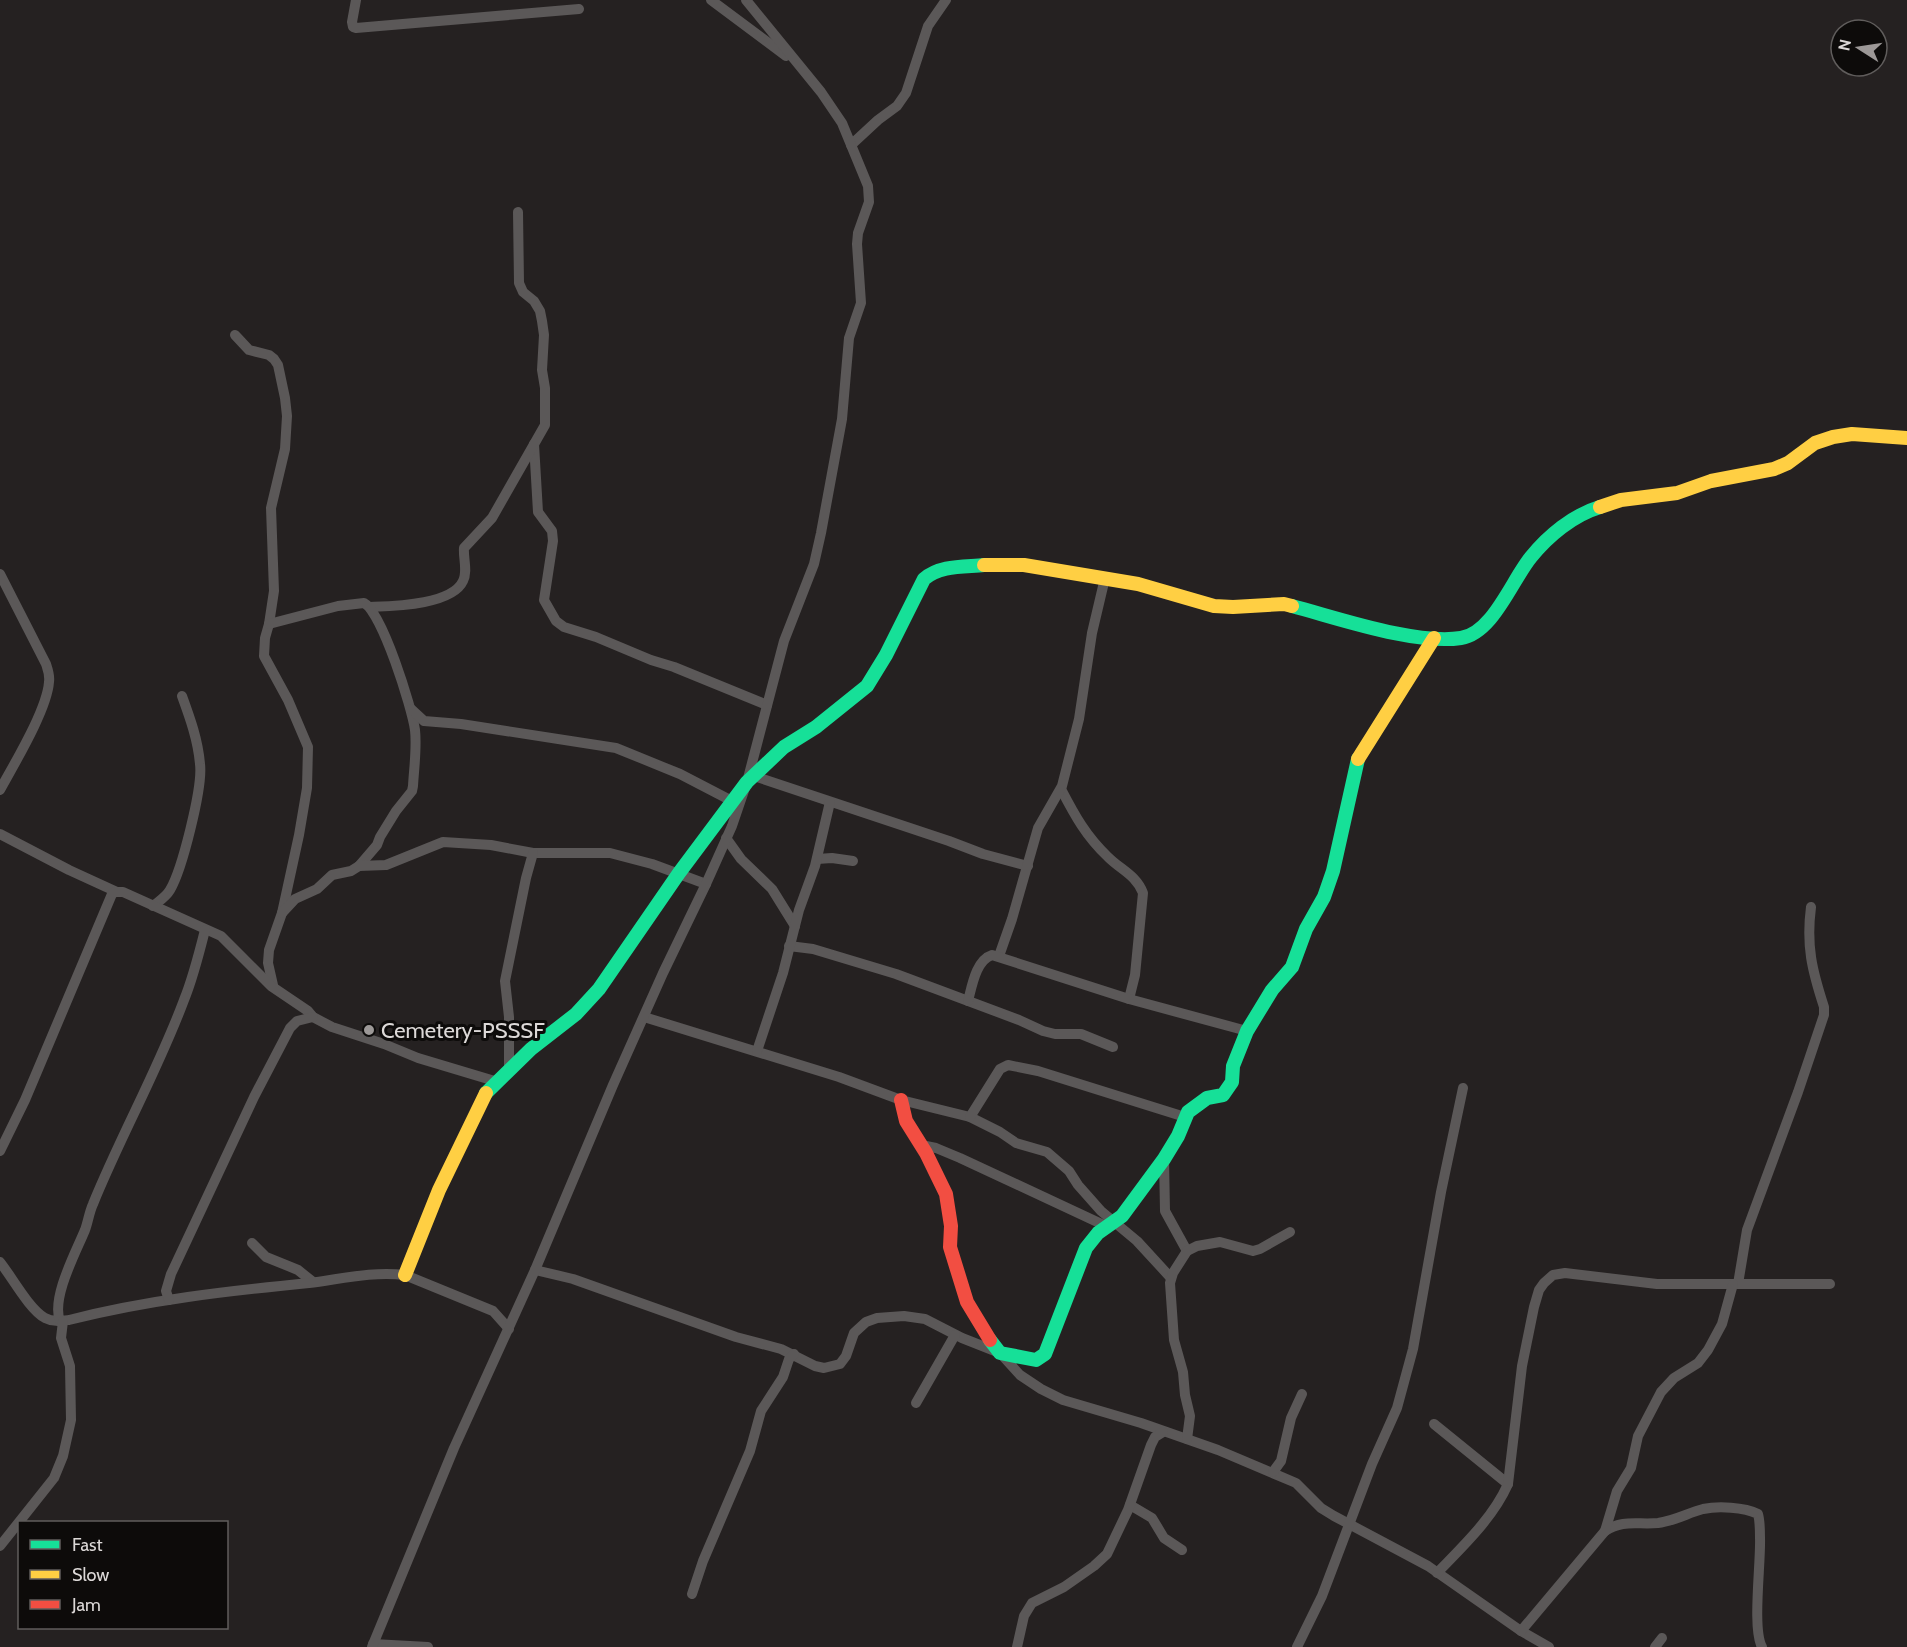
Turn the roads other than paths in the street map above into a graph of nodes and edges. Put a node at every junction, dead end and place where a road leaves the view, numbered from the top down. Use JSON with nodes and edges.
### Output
{"nodes":[{"id":1,"x":356,"y":0,"type":"edge"},
{"id":2,"x":711,"y":0,"type":"edge"},
{"id":3,"x":746,"y":0,"type":"edge"},
{"id":4,"x":946,"y":0,"type":"edge"},
{"id":5,"x":579,"y":9,"type":"dead end"},
{"id":6,"x":798,"y":64,"type":"junction"},
{"id":7,"x":851,"y":145,"type":"junction"},
{"id":8,"x":518,"y":212,"type":"dead end"},
{"id":9,"x":236,"y":336,"type":"dead end"},
{"id":10,"x":1907,"y":438,"type":"edge"},
{"id":11,"x":534,"y":444,"type":"junction"},
{"id":12,"x":0,"y":574,"type":"edge"},
{"id":13,"x":1105,"y":578,"type":"junction"},
{"id":14,"x":370,"y":607,"type":"junction"},
{"id":15,"x":269,"y":624,"type":"junction"},
{"id":16,"x":1434,"y":638,"type":"junction"},
{"id":17,"x":182,"y":696,"type":"dead end"},
{"id":18,"x":767,"y":705,"type":"junction"},
{"id":19,"x":409,"y":707,"type":"junction"},
{"id":20,"x":751,"y":779,"type":"junction"},
{"id":21,"x":1061,"y":789,"type":"junction"},
{"id":22,"x":0,"y":790,"type":"edge"},
{"id":23,"x":732,"y":801,"type":"junction"},
{"id":24,"x":830,"y":802,"type":"junction"},
{"id":25,"x":0,"y":834,"type":"edge"},
{"id":26,"x":726,"y":838,"type":"junction"},
{"id":27,"x":533,"y":853,"type":"junction"},
{"id":28,"x":817,"y":859,"type":"junction"},
{"id":29,"x":853,"y":861,"type":"dead end"},
{"id":30,"x":360,"y":866,"type":"junction"},
{"id":31,"x":1028,"y":866,"type":"junction"},
{"id":32,"x":679,"y":873,"type":"junction"},
{"id":33,"x":706,"y":884,"type":"junction"},
{"id":34,"x":117,"y":892,"type":"junction"},
{"id":35,"x":153,"y":906,"type":"junction"},
{"id":36,"x":1810,"y":907,"type":"dead end"},
{"id":37,"x":282,"y":913,"type":"junction"},
{"id":38,"x":795,"y":926,"type":"junction"},
{"id":39,"x":204,"y":930,"type":"junction"},
{"id":40,"x":789,"y":946,"type":"junction"},
{"id":41,"x":999,"y":956,"type":"junction"},
{"id":42,"x":274,"y":988,"type":"junction"},
{"id":43,"x":1129,"y":999,"type":"junction"},
{"id":44,"x":968,"y":1001,"type":"junction"},
{"id":45,"x":313,"y":1017,"type":"junction"},
{"id":46,"x":644,"y":1017,"type":"junction"},
{"id":47,"x":1247,"y":1031,"type":"junction"},
{"id":48,"x":1113,"y":1047,"type":"dead end"},
{"id":49,"x":757,"y":1051,"type":"junction"},
{"id":50,"x":509,"y":1071,"type":"junction"},
{"id":51,"x":498,"y":1082,"type":"junction"},
{"id":52,"x":1463,"y":1088,"type":"dead end"},
{"id":53,"x":901,"y":1100,"type":"junction"},
{"id":54,"x":970,"y":1117,"type":"junction"},
{"id":55,"x":1185,"y":1117,"type":"junction"},
{"id":56,"x":921,"y":1145,"type":"junction"},
{"id":57,"x":0,"y":1151,"type":"edge"},
{"id":58,"x":1164,"y":1159,"type":"junction"},
{"id":59,"x":1111,"y":1225,"type":"junction"},
{"id":60,"x":1290,"y":1232,"type":"dead end"},
{"id":61,"x":252,"y":1243,"type":"dead end"},
{"id":62,"x":1187,"y":1251,"type":"junction"},
{"id":63,"x":0,"y":1262,"type":"edge"},
{"id":64,"x":536,"y":1270,"type":"junction"},
{"id":65,"x":405,"y":1275,"type":"junction"},
{"id":66,"x":1171,"y":1278,"type":"junction"},
{"id":67,"x":313,"y":1282,"type":"junction"},
{"id":68,"x":1736,"y":1284,"type":"junction"},
{"id":69,"x":1830,"y":1284,"type":"dead end"},
{"id":70,"x":169,"y":1300,"type":"junction"},
{"id":71,"x":62,"y":1321,"type":"junction"},
{"id":72,"x":509,"y":1329,"type":"junction"},
{"id":73,"x":955,"y":1335,"type":"junction"},
{"id":74,"x":1000,"y":1353,"type":"junction"},
{"id":75,"x":794,"y":1354,"type":"junction"},
{"id":76,"x":1302,"y":1394,"type":"dead end"},
{"id":77,"x":916,"y":1402,"type":"dead end"},
{"id":78,"x":1434,"y":1424,"type":"dead end"},
{"id":79,"x":1163,"y":1432,"type":"junction"},
{"id":80,"x":1187,"y":1439,"type":"junction"},
{"id":81,"x":1272,"y":1472,"type":"junction"},
{"id":82,"x":1508,"y":1484,"type":"junction"},
{"id":83,"x":1130,"y":1505,"type":"junction"},
{"id":84,"x":19,"y":1521,"type":"edge"},
{"id":85,"x":18,"y":1523,"type":"edge"},
{"id":86,"x":1350,"y":1526,"type":"junction"},
{"id":87,"x":1605,"y":1531,"type":"junction"},
{"id":88,"x":0,"y":1545,"type":"edge"},
{"id":89,"x":1182,"y":1550,"type":"dead end"},
{"id":90,"x":1437,"y":1573,"type":"junction"},
{"id":91,"x":692,"y":1594,"type":"dead end"},
{"id":92,"x":1521,"y":1631,"type":"junction"},
{"id":93,"x":373,"y":1645,"type":"edge"},
{"id":94,"x":428,"y":1647,"type":"edge"},
{"id":95,"x":1017,"y":1647,"type":"edge"},
{"id":96,"x":1297,"y":1647,"type":"edge"},
{"id":97,"x":1550,"y":1647,"type":"edge"},
{"id":98,"x":1762,"y":1647,"type":"edge"}],
"edges":[{"from":1,"to":5,"type":"street"},
{"from":2,"to":6,"type":"street"},
{"from":3,"to":6,"type":"street"},
{"from":4,"to":7,"type":"street"},
{"from":6,"to":7,"type":"street"},
{"from":7,"to":18,"type":"street"},
{"from":8,"to":11,"type":"street"},
{"from":9,"to":15,"type":"street"},
{"from":10,"to":16,"type":"street"},
{"from":11,"to":14,"type":"street"},
{"from":11,"to":18,"type":"street"},
{"from":12,"to":22,"type":"street"},
{"from":13,"to":16,"type":"street"},
{"from":13,"to":20,"type":"street"},
{"from":13,"to":21,"type":"street"},
{"from":14,"to":15,"type":"street"},
{"from":14,"to":19,"type":"street"},
{"from":15,"to":37,"type":"street"},
{"from":16,"to":47,"type":"street"},
{"from":17,"to":35,"type":"street"},
{"from":18,"to":20,"type":"street"},
{"from":19,"to":23,"type":"street"},
{"from":19,"to":30,"type":"street"},
{"from":20,"to":23,"type":"street"},
{"from":20,"to":24,"type":"street"},
{"from":20,"to":26,"type":"street"},
{"from":21,"to":31,"type":"street"},
{"from":21,"to":43,"type":"street"},
{"from":23,"to":32,"type":"street"},
{"from":24,"to":28,"type":"street"},
{"from":24,"to":31,"type":"street"},
{"from":25,"to":34,"type":"street"},
{"from":26,"to":33,"type":"street"},
{"from":26,"to":38,"type":"street"},
{"from":27,"to":30,"type":"street"},
{"from":27,"to":32,"type":"street"},
{"from":27,"to":50,"type":"street"},
{"from":28,"to":29,"type":"street"},
{"from":28,"to":38,"type":"street"},
{"from":30,"to":37,"type":"street"},
{"from":31,"to":41,"type":"street"},
{"from":32,"to":33,"type":"street"},
{"from":32,"to":50,"type":"street"},
{"from":33,"to":46,"type":"street"},
{"from":34,"to":35,"type":"street"},
{"from":34,"to":57,"type":"street"},
{"from":35,"to":39,"type":"street"},
{"from":36,"to":68,"type":"street"},
{"from":37,"to":42,"type":"street"},
{"from":38,"to":40,"type":"street"},
{"from":39,"to":42,"type":"street"},
{"from":39,"to":71,"type":"street"},
{"from":40,"to":44,"type":"street"},
{"from":40,"to":49,"type":"street"},
{"from":41,"to":43,"type":"street"},
{"from":41,"to":44,"type":"street"},
{"from":42,"to":45,"type":"street"},
{"from":43,"to":47,"type":"street"},
{"from":44,"to":48,"type":"street"},
{"from":45,"to":51,"type":"street"},
{"from":45,"to":70,"type":"street"},
{"from":46,"to":49,"type":"street"},
{"from":46,"to":64,"type":"street"},
{"from":47,"to":55,"type":"street"},
{"from":49,"to":53,"type":"street"},
{"from":50,"to":51,"type":"street"},
{"from":51,"to":65,"type":"street"},
{"from":52,"to":86,"type":"street"},
{"from":53,"to":54,"type":"street"},
{"from":53,"to":56,"type":"street"},
{"from":54,"to":55,"type":"street"},
{"from":54,"to":59,"type":"street"},
{"from":55,"to":58,"type":"street"},
{"from":56,"to":59,"type":"street"},
{"from":56,"to":74,"type":"street"},
{"from":58,"to":59,"type":"street"},
{"from":58,"to":62,"type":"street"},
{"from":59,"to":66,"type":"street"},
{"from":59,"to":74,"type":"street"},
{"from":60,"to":62,"type":"street"},
{"from":61,"to":67,"type":"street"},
{"from":62,"to":66,"type":"street"},
{"from":63,"to":71,"type":"street"},
{"from":64,"to":72,"type":"street"},
{"from":64,"to":75,"type":"street"},
{"from":65,"to":67,"type":"street"},
{"from":65,"to":72,"type":"street"},
{"from":66,"to":80,"type":"street"},
{"from":67,"to":70,"type":"street"},
{"from":68,"to":69,"type":"street"},
{"from":68,"to":82,"type":"street"},
{"from":68,"to":87,"type":"street"},
{"from":70,"to":71,"type":"street"},
{"from":71,"to":84,"type":"street"},
{"from":72,"to":93,"type":"street"},
{"from":73,"to":74,"type":"street"},
{"from":73,"to":75,"type":"street"},
{"from":73,"to":77,"type":"street"},
{"from":74,"to":79,"type":"street"},
{"from":75,"to":91,"type":"street"},
{"from":76,"to":81,"type":"street"},
{"from":78,"to":82,"type":"street"},
{"from":79,"to":80,"type":"street"},
{"from":79,"to":83,"type":"street"},
{"from":80,"to":81,"type":"street"},
{"from":81,"to":86,"type":"street"},
{"from":82,"to":90,"type":"street"},
{"from":83,"to":89,"type":"street"},
{"from":83,"to":95,"type":"street"},
{"from":85,"to":88,"type":"street"},
{"from":86,"to":90,"type":"street"},
{"from":86,"to":96,"type":"street"},
{"from":87,"to":92,"type":"street"},
{"from":87,"to":98,"type":"street"},
{"from":90,"to":92,"type":"street"},
{"from":92,"to":97,"type":"street"},
{"from":93,"to":94,"type":"street"}]}
